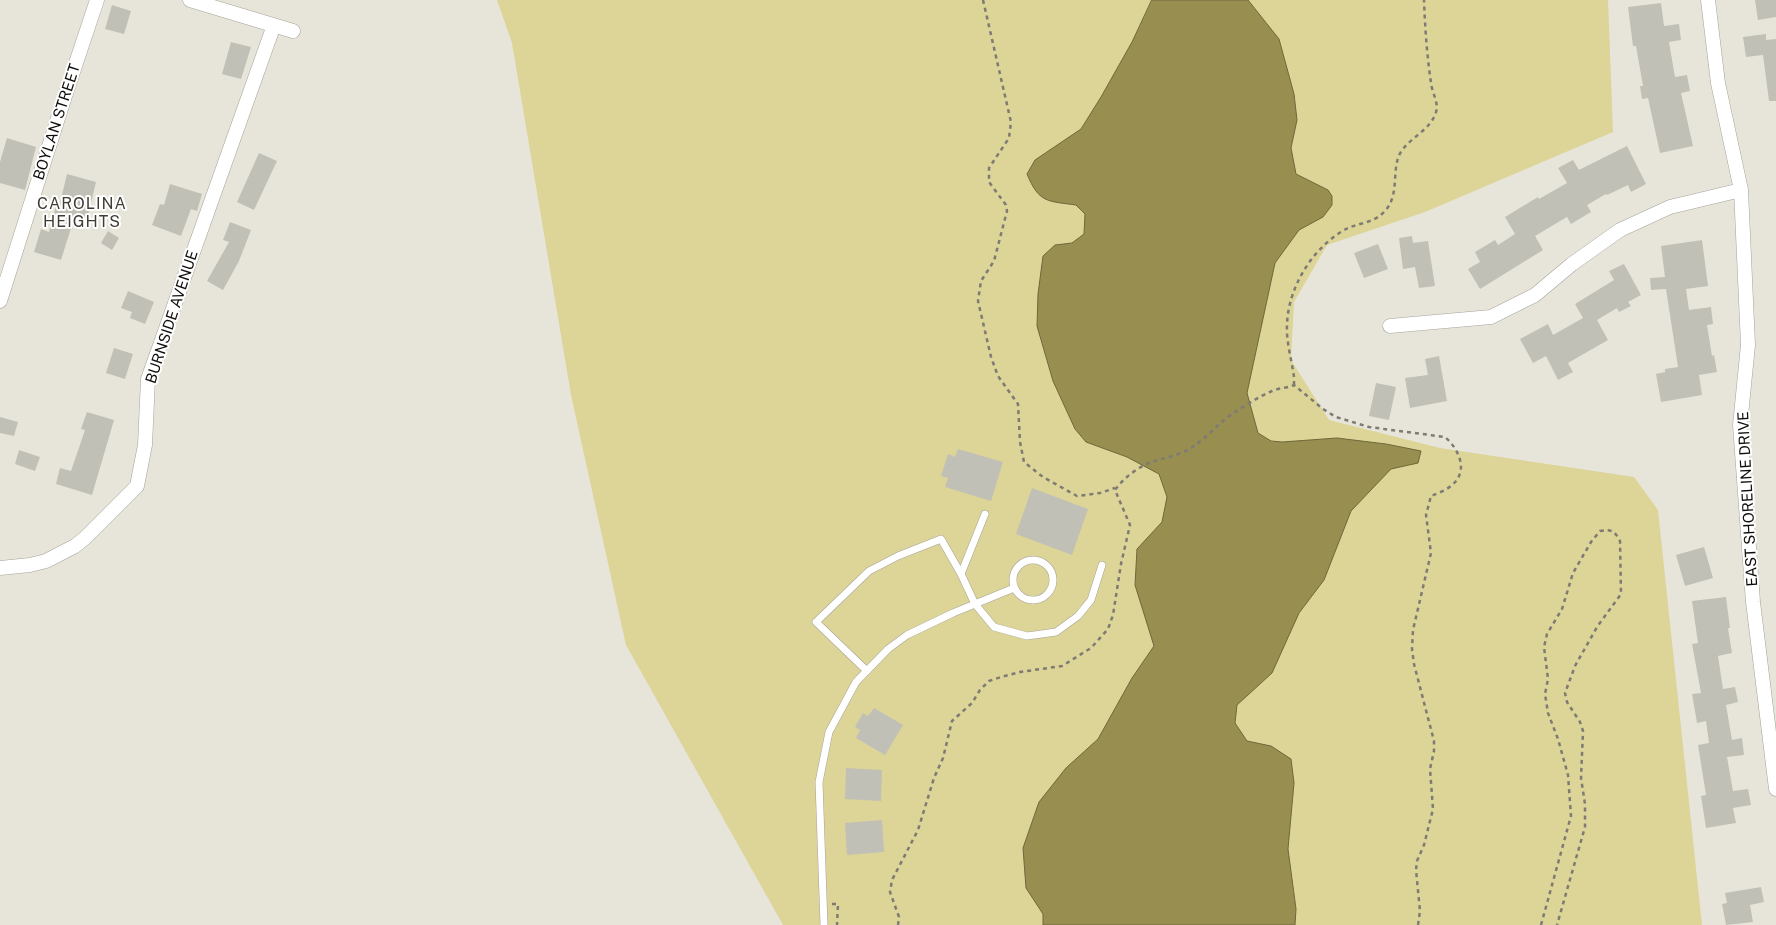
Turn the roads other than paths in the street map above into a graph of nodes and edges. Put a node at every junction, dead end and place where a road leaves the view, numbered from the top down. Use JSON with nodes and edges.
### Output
{"nodes":[{"id":1,"x":98,"y":0,"type":"edge"},
{"id":2,"x":190,"y":0,"type":"edge"},
{"id":3,"x":1708,"y":0,"type":"edge"},
{"id":4,"x":274,"y":25,"type":"junction"},
{"id":5,"x":293,"y":31,"type":"dead end"},
{"id":6,"x":1741,"y":190,"type":"junction"},
{"id":7,"x":0,"y":301,"type":"edge"},
{"id":8,"x":1390,"y":326,"type":"dead end"},
{"id":9,"x":985,"y":514,"type":"dead end"},
{"id":10,"x":1102,"y":565,"type":"dead end"},
{"id":11,"x":0,"y":568,"type":"edge"},
{"id":12,"x":961,"y":574,"type":"junction"},
{"id":13,"x":1014,"y":588,"type":"junction"},
{"id":14,"x":975,"y":604,"type":"junction"},
{"id":15,"x":867,"y":671,"type":"junction"},
{"id":16,"x":1776,"y":789,"type":"edge"},
{"id":17,"x":824,"y":925,"type":"edge"}],
"edges":[{"from":1,"to":7,"type":"street","name":"BOYLAN STREET"},
{"from":2,"to":4,"type":"street"},
{"from":3,"to":6,"type":"street","name":"EAST SHORELINE DRIVE"},
{"from":4,"to":5,"type":"street"},
{"from":4,"to":11,"type":"street","name":"BURNSIDE AVENUE"},
{"from":6,"to":8,"type":"street"},
{"from":6,"to":16,"type":"street","name":"EAST SHORELINE DRIVE"},
{"from":9,"to":12,"type":"lane"},
{"from":10,"to":14,"type":"lane"},
{"from":12,"to":14,"type":"lane"},
{"from":12,"to":15,"type":"lane"},
{"from":13,"to":13,"type":"lane"},
{"from":13,"to":14,"type":"lane"},
{"from":14,"to":15,"type":"lane"},
{"from":15,"to":17,"type":"lane"}]}
